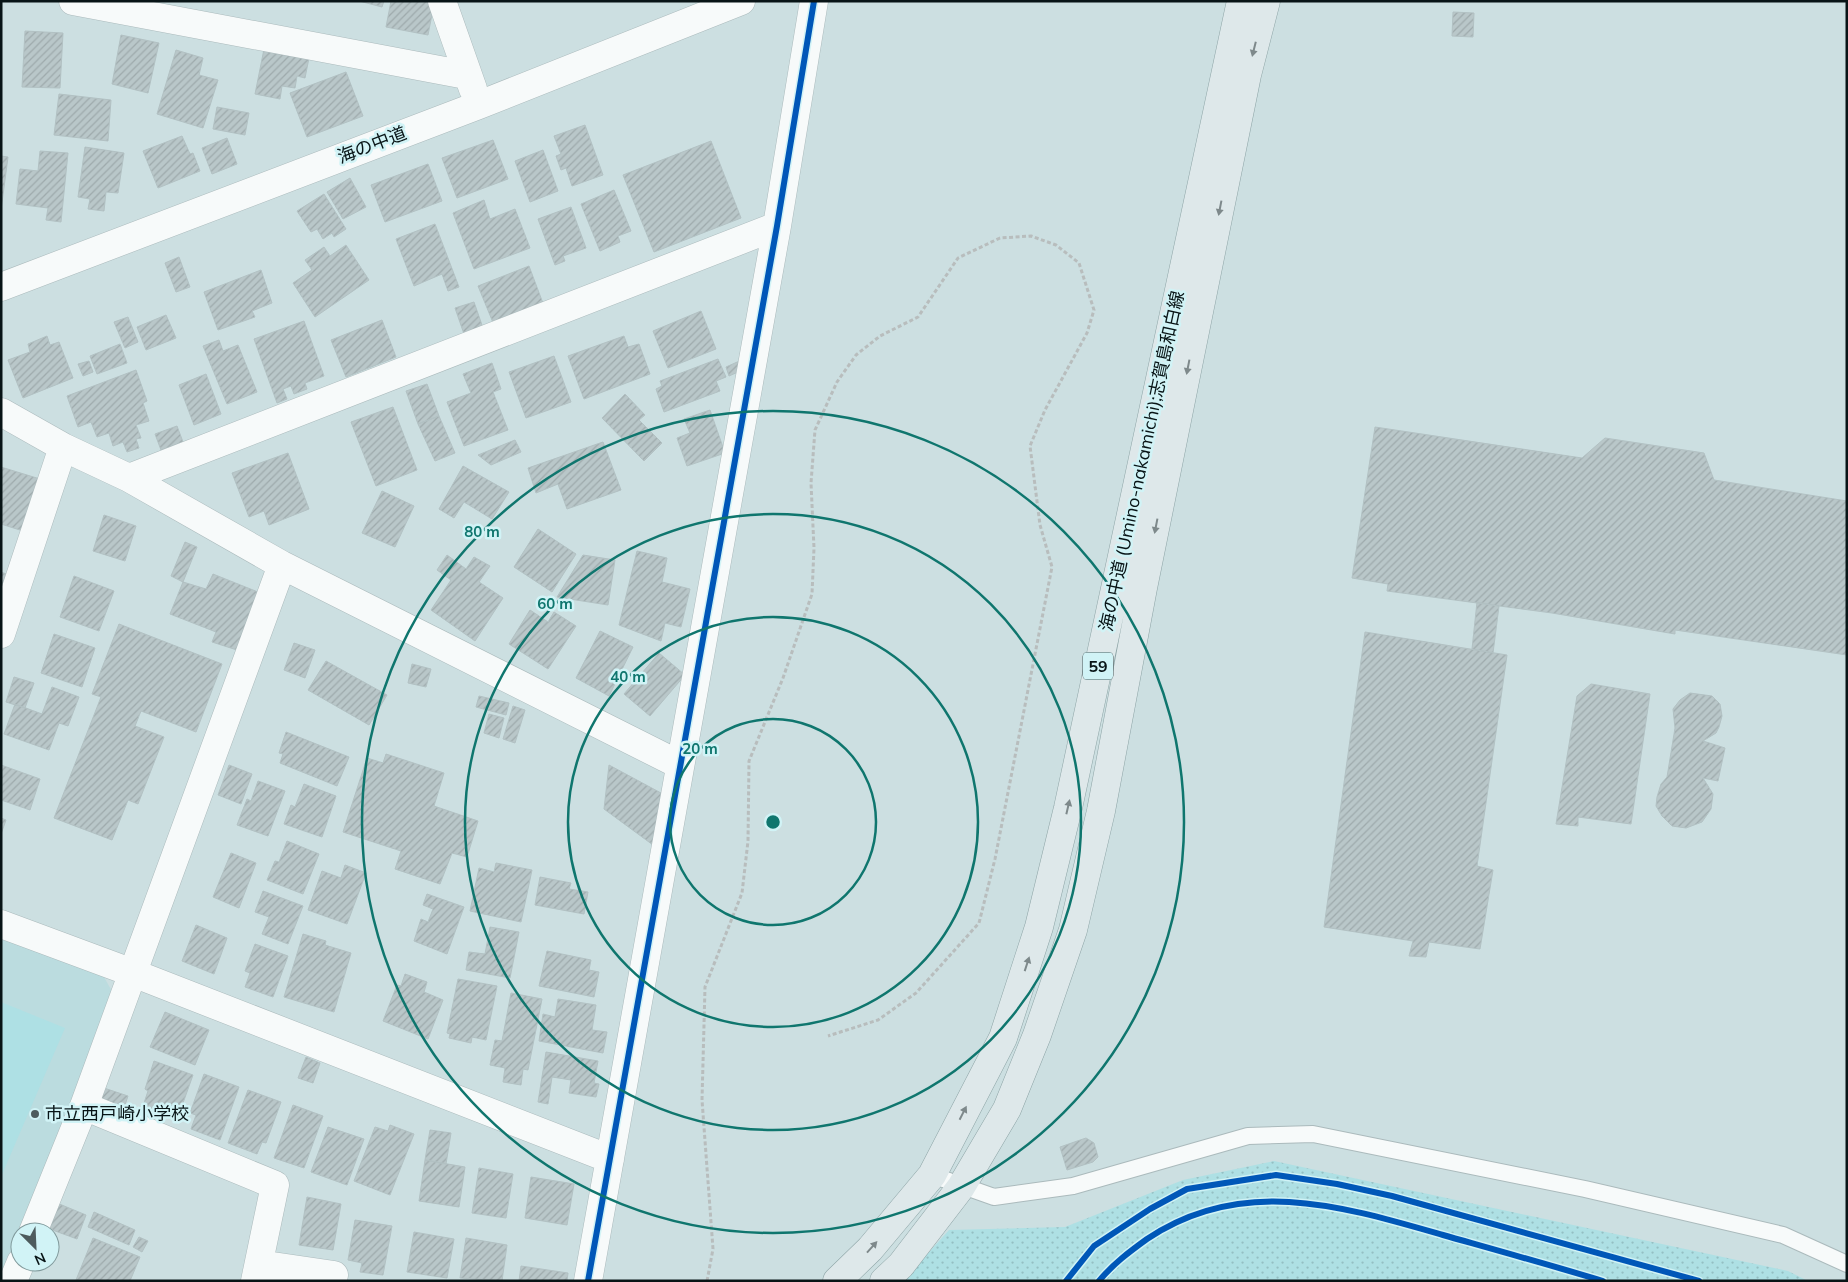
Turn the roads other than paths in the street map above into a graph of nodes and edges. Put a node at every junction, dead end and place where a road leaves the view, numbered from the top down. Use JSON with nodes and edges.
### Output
{"nodes":[{"id":1,"x":72,"y":1,"type":"edge"},
{"id":2,"x":442,"y":1,"type":"edge"},
{"id":3,"x":741,"y":1,"type":"edge"},
{"id":4,"x":814,"y":1,"type":"edge"},
{"id":5,"x":1241,"y":1,"type":"edge"},
{"id":6,"x":1266,"y":1,"type":"edge"},
{"id":7,"x":466,"y":75,"type":"junction"},
{"id":8,"x":479,"y":104,"type":"junction"},
{"id":9,"x":778,"y":226,"type":"junction"},
{"id":10,"x":1,"y":287,"type":"edge"},
{"id":11,"x":1,"y":412,"type":"edge"},
{"id":12,"x":63,"y":447,"type":"junction"},
{"id":13,"x":129,"y":478,"type":"junction"},
{"id":14,"x":282,"y":565,"type":"junction"},
{"id":15,"x":1,"y":634,"type":"edge"},
{"id":16,"x":680,"y":765,"type":"junction"},
{"id":17,"x":1,"y":924,"type":"edge"},
{"id":18,"x":133,"y":973,"type":"junction"},
{"id":19,"x":84,"y":1106,"type":"junction"},
{"id":20,"x":610,"y":1159,"type":"junction"},
{"id":21,"x":932,"y":1175,"type":"junction"},
{"id":22,"x":961,"y":1187,"type":"junction"},
{"id":23,"x":37,"y":1222,"type":"edge"},
{"id":24,"x":1847,"y":1264,"type":"edge"},
{"id":25,"x":257,"y":1272,"type":"edge"},
{"id":26,"x":334,"y":1275,"type":"dead end"},
{"id":27,"x":588,"y":1281,"type":"edge"},
{"id":28,"x":837,"y":1281,"type":"edge"},
{"id":29,"x":884,"y":1281,"type":"edge"}],
"edges":[{"from":1,"to":7,"type":"street"},
{"from":2,"to":7,"type":"street"},
{"from":3,"to":8,"type":"street","name":"海の中道"},
{"from":4,"to":9,"type":"street"},
{"from":21,"to":5,"type":"main road","name":"海の中道 (Umino-nakamichi);志賀島和白線","number":"59","one_way":true},
{"from":6,"to":22,"type":"main road","name":"海の中道 (Umino-nakamichi);志賀島和白線","number":"59","one_way":true},
{"from":7,"to":8,"type":"street"},
{"from":8,"to":10,"type":"street","name":"海の中道"},
{"from":9,"to":13,"type":"street"},
{"from":9,"to":16,"type":"street"},
{"from":11,"to":12,"type":"street"},
{"from":12,"to":13,"type":"street"},
{"from":12,"to":15,"type":"street"},
{"from":13,"to":14,"type":"street"},
{"from":14,"to":16,"type":"street"},
{"from":14,"to":18,"type":"street"},
{"from":16,"to":20,"type":"street"},
{"from":17,"to":18,"type":"street"},
{"from":18,"to":19,"type":"street"},
{"from":18,"to":20,"type":"street"},
{"from":19,"to":23,"type":"street"},
{"from":19,"to":25,"type":"street"},
{"from":20,"to":27,"type":"street"},
{"from":21,"to":22,"type":"lane"},
{"from":28,"to":21,"type":"main road","name":"海の中道 (Umino-nakamichi);志賀島和白線","number":"59","one_way":true},
{"from":22,"to":24,"type":"lane"},
{"from":22,"to":29,"type":"main road","name":"海の中道 (Umino-nakamichi);志賀島和白線","number":"59"},
{"from":25,"to":26,"type":"street"}]}
